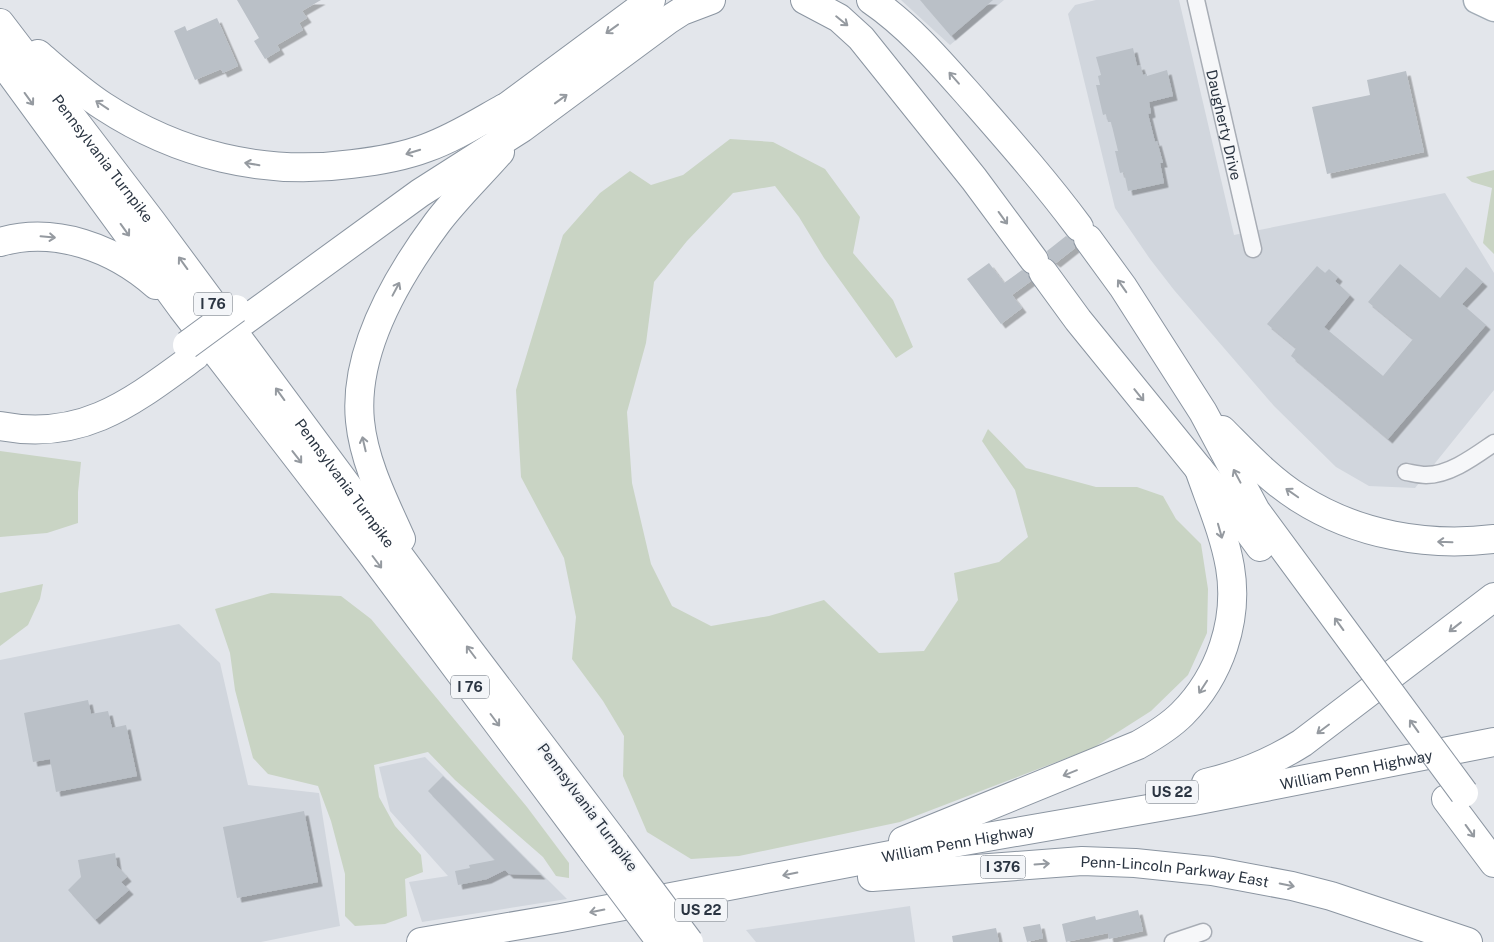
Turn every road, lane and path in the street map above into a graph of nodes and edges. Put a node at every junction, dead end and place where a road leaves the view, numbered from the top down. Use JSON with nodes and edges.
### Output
{"nodes":[{"id":1,"x":651,"y":0,"type":"edge"},
{"id":2,"x":711,"y":0,"type":"edge"},
{"id":3,"x":806,"y":0,"type":"edge"},
{"id":4,"x":871,"y":0,"type":"edge"},
{"id":5,"x":1196,"y":0,"type":"edge"},
{"id":6,"x":1477,"y":0,"type":"edge"},
{"id":7,"x":1494,"y":8,"type":"edge"},
{"id":8,"x":0,"y":23,"type":"edge"},
{"id":9,"x":0,"y":60,"type":"edge"},
{"id":10,"x":513,"y":118,"type":"junction"},
{"id":11,"x":0,"y":242,"type":"edge"},
{"id":12,"x":1253,"y":249,"type":"dead end"},
{"id":13,"x":182,"y":308,"type":"junction"},
{"id":14,"x":191,"y":351,"type":"junction"},
{"id":15,"x":0,"y":408,"type":"edge"},
{"id":16,"x":1203,"y":412,"type":"junction"},
{"id":17,"x":0,"y":426,"type":"edge"},
{"id":18,"x":1494,"y":443,"type":"edge"},
{"id":19,"x":1199,"y":468,"type":"junction"},
{"id":20,"x":1406,"y":472,"type":"dead end"},
{"id":21,"x":1494,"y":539,"type":"edge"},
{"id":22,"x":423,"y":588,"type":"junction"},
{"id":23,"x":1494,"y":597,"type":"edge"},
{"id":24,"x":1359,"y":666,"type":"junction"},
{"id":25,"x":1494,"y":742,"type":"edge"},
{"id":26,"x":1494,"y":758,"type":"edge"},
{"id":27,"x":1455,"y":796,"type":"junction"},
{"id":28,"x":1494,"y":834,"type":"edge"},
{"id":29,"x":964,"y":841,"type":"junction"},
{"id":30,"x":604,"y":847,"type":"junction"},
{"id":31,"x":1494,"y":863,"type":"edge"},
{"id":32,"x":833,"y":866,"type":"junction"},
{"id":33,"x":872,"y":877,"type":"junction"},
{"id":34,"x":1203,"y":932,"type":"dead end"},
{"id":35,"x":421,"y":942,"type":"edge"},
{"id":36,"x":531,"y":942,"type":"edge"},
{"id":37,"x":661,"y":942,"type":"edge"},
{"id":38,"x":690,"y":942,"type":"edge"},
{"id":39,"x":1173,"y":942,"type":"edge"},
{"id":40,"x":1468,"y":942,"type":"edge"}],
"edges":[{"from":1,"to":10,"type":"highway","one_way":true},
{"from":10,"to":2,"type":"highway","one_way":true},
{"from":3,"to":19,"type":"highway","one_way":true},
{"from":16,"to":4,"type":"highway","one_way":true},
{"from":5,"to":12,"type":"street","name":"Daugherty Drive"},
{"from":6,"to":7,"type":"main road"},
{"from":10,"to":8,"type":"highway","one_way":true},
{"from":22,"to":8,"type":"highway","name":"Pennsylvania Turnpike","number":"I 76","one_way":true},
{"from":9,"to":13,"type":"highway","name":"Pennsylvania Turnpike","number":"I 76","one_way":true},
{"from":10,"to":14,"type":"highway"},
{"from":22,"to":10,"type":"highway","one_way":true},
{"from":11,"to":13,"type":"highway","one_way":true},
{"from":13,"to":30,"type":"highway","name":"Pennsylvania Turnpike","number":"I 76","one_way":true},
{"from":14,"to":15,"type":"highway"},
{"from":14,"to":17,"type":"highway"},
{"from":21,"to":16,"type":"highway","one_way":true},
{"from":24,"to":16,"type":"highway","one_way":true},
{"from":18,"to":20,"type":"street"},
{"from":19,"to":24,"type":"highway"},
{"from":19,"to":32,"type":"highway","one_way":true},
{"from":30,"to":22,"type":"highway","name":"Pennsylvania Turnpike","number":"I 76","one_way":true},
{"from":23,"to":29,"type":"highway","number":"US 22","one_way":true},
{"from":24,"to":27,"type":"highway"},
{"from":25,"to":29,"type":"highway","name":"William Penn Highway"},
{"from":26,"to":33,"type":"highway","name":"William Penn Highway"},
{"from":27,"to":28,"type":"highway"},
{"from":27,"to":31,"type":"highway","one_way":true},
{"from":29,"to":32,"type":"highway","name":"William Penn Highway","number":"US 22"},
{"from":30,"to":37,"type":"highway","name":"Pennsylvania Turnpike","number":"I 76","bridge":true},
{"from":30,"to":38,"type":"highway","name":"Pennsylvania Turnpike","number":"I 76","bridge":true},
{"from":32,"to":35,"type":"highway","name":"William Penn Highway","number":"US 22","one_way":true},
{"from":33,"to":36,"type":"highway","name":"William Penn Highway","number":"US 22"},
{"from":33,"to":40,"type":"highway","name":"Penn-Lincoln Parkway East","number":"I 376","one_way":true},
{"from":34,"to":39,"type":"street"}]}
